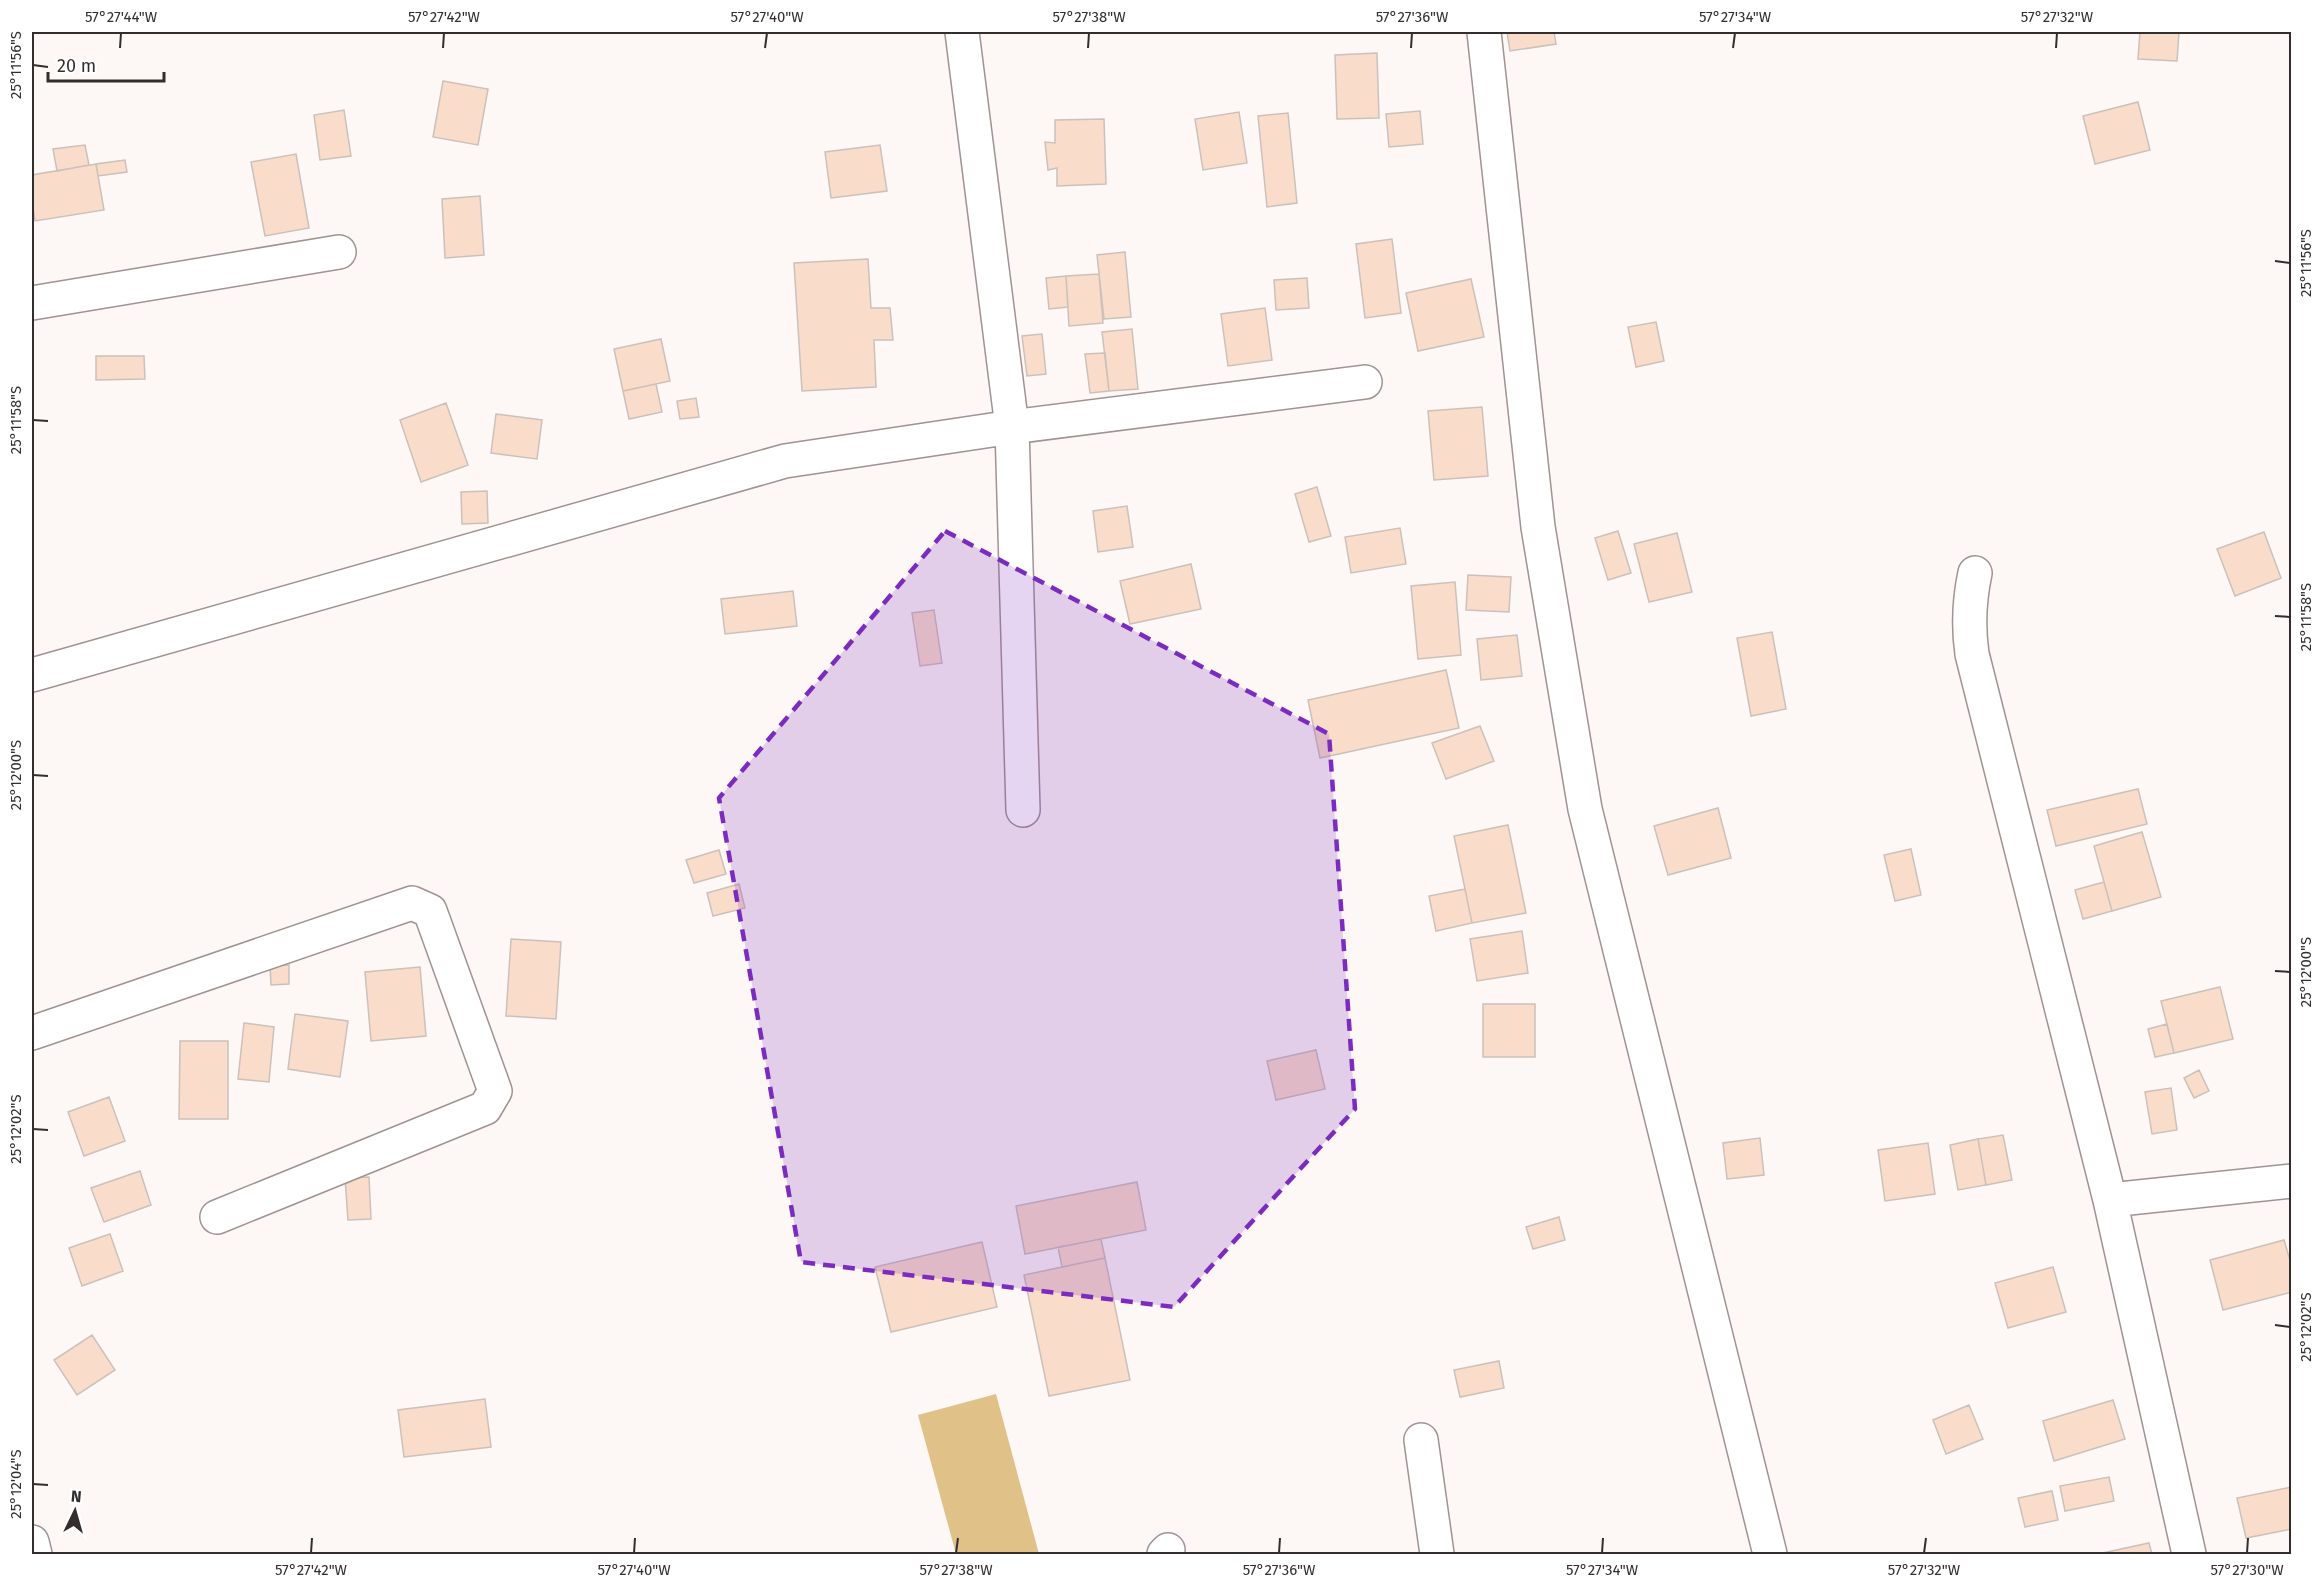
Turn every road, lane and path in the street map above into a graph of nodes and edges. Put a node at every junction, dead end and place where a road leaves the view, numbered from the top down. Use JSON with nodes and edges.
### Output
{"nodes":[{"id":1,"x":962,"y":32,"type":"edge"},
{"id":2,"x":1484,"y":32,"type":"edge"},
{"id":3,"x":339,"y":252,"type":"dead end"},
{"id":4,"x":32,"y":303,"type":"edge"},
{"id":5,"x":1365,"y":382,"type":"dead end"},
{"id":6,"x":1012,"y":427,"type":"junction"},
{"id":7,"x":1975,"y":573,"type":"dead end"},
{"id":8,"x":32,"y":674,"type":"edge"},
{"id":9,"x":1023,"y":810,"type":"dead end"},
{"id":10,"x":32,"y":1033,"type":"edge"},
{"id":11,"x":2292,"y":1181,"type":"edge"},
{"id":12,"x":2110,"y":1200,"type":"junction"},
{"id":13,"x":217,"y":1217,"type":"dead end"},
{"id":14,"x":1421,"y":1440,"type":"dead end"},
{"id":15,"x":32,"y":1542,"type":"edge"},
{"id":16,"x":35,"y":1554,"type":"edge"},
{"id":17,"x":1437,"y":1554,"type":"edge"},
{"id":18,"x":1770,"y":1554,"type":"edge"},
{"id":19,"x":2189,"y":1554,"type":"edge"}],
"edges":[{"from":1,"to":6,"type":"street"},
{"from":2,"to":18,"type":"street"},
{"from":3,"to":4,"type":"street"},
{"from":5,"to":6,"type":"street"},
{"from":6,"to":8,"type":"street"},
{"from":6,"to":9,"type":"street"},
{"from":7,"to":12,"type":"street"},
{"from":10,"to":13,"type":"street"},
{"from":11,"to":12,"type":"street"},
{"from":12,"to":19,"type":"street"},
{"from":14,"to":17,"type":"street"},
{"from":15,"to":16,"type":"street"}]}
